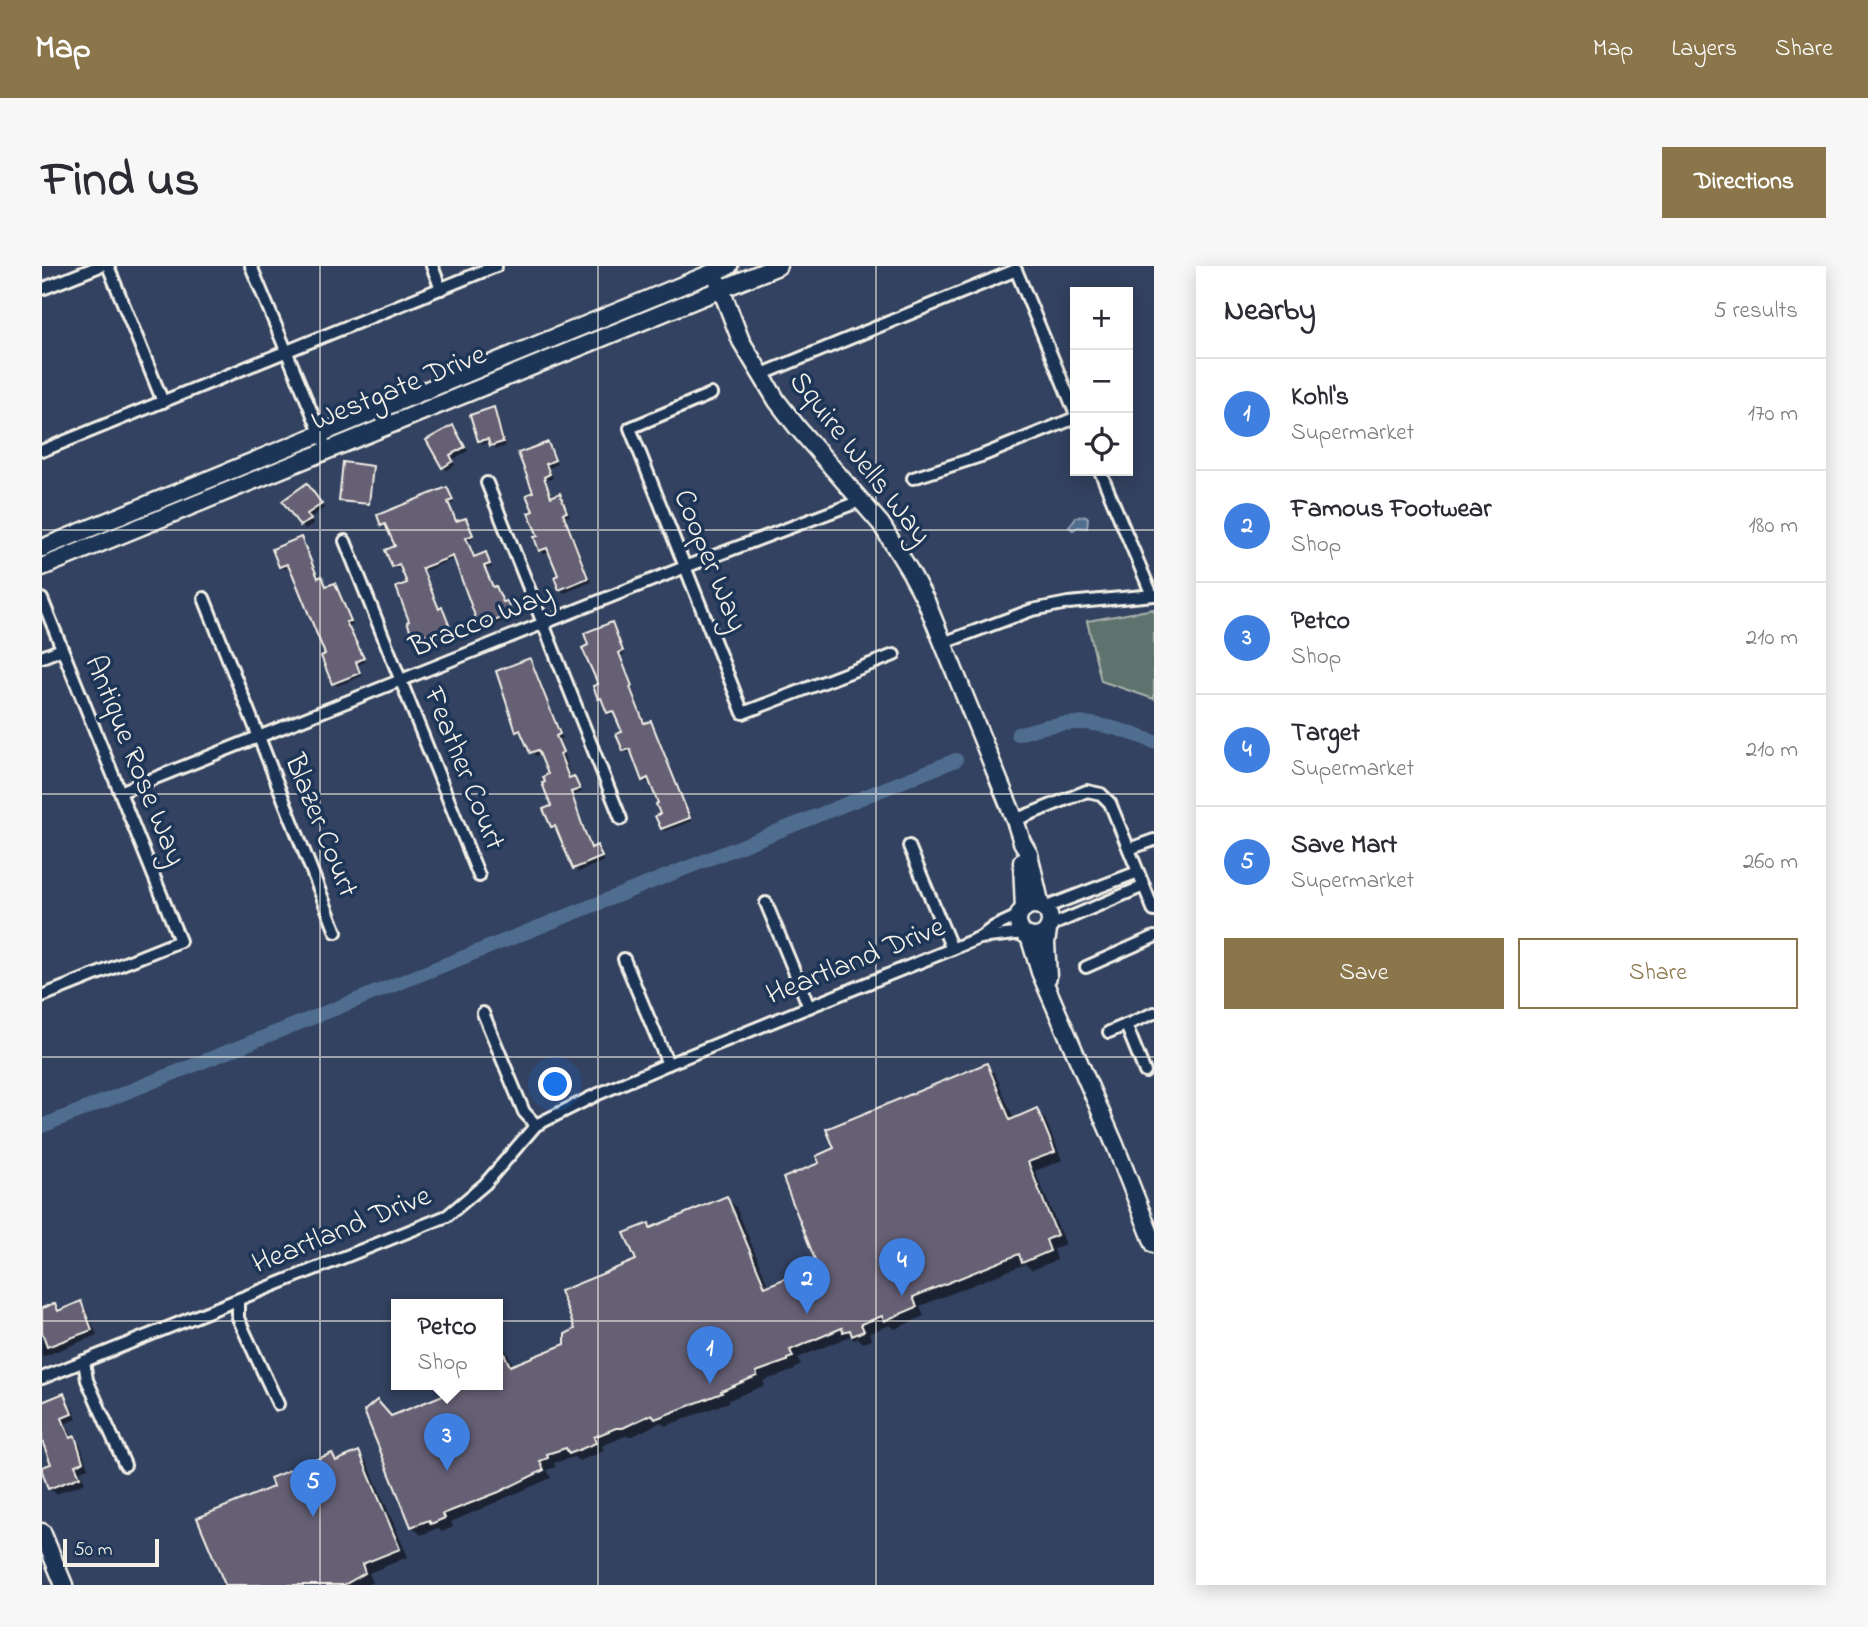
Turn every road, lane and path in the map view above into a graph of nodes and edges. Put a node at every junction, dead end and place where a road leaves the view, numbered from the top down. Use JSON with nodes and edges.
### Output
{"nodes":[{"id":1,"x":100,"y":266,"type":"edge"},
{"id":2,"x":108,"y":266,"type":"edge"},
{"id":3,"x":251,"y":266,"type":"edge"},
{"id":4,"x":432,"y":266,"type":"edge"},
{"id":5,"x":496,"y":266,"type":"edge"},
{"id":6,"x":778,"y":266,"type":"edge"},
{"id":7,"x":720,"y":268,"type":"edge"},
{"id":8,"x":42,"y":289,"type":"edge"},
{"id":9,"x":441,"y":289,"type":"junction"},
{"id":10,"x":720,"y":290,"type":"junction"},
{"id":11,"x":285,"y":351,"type":"junction"},
{"id":12,"x":760,"y":375,"type":"junction"},
{"id":13,"x":711,"y":394,"type":"dead end"},
{"id":14,"x":1070,"y":400,"type":"edge"},
{"id":15,"x":163,"y":402,"type":"junction"},
{"id":16,"x":1070,"y":420,"type":"edge"},
{"id":17,"x":320,"y":432,"type":"junction"},
{"id":18,"x":327,"y":449,"type":"junction"},
{"id":19,"x":44,"y":450,"type":"dead end"},
{"id":20,"x":1102,"y":476,"type":"edge"},
{"id":21,"x":914,"y":478,"type":"dead end"},
{"id":22,"x":487,"y":483,"type":"dead end"},
{"id":23,"x":863,"y":500,"type":"junction"},
{"id":24,"x":345,"y":541,"type":"dead end"},
{"id":25,"x":42,"y":548,"type":"edge"},
{"id":26,"x":42,"y":566,"type":"edge"},
{"id":27,"x":685,"y":568,"type":"junction"},
{"id":28,"x":1153,"y":595,"type":"edge"},
{"id":29,"x":204,"y":598,"type":"dead end"},
{"id":30,"x":42,"y":599,"type":"edge"},
{"id":31,"x":543,"y":624,"type":"junction"},
{"id":32,"x":943,"y":643,"type":"junction"},
{"id":33,"x":62,"y":649,"type":"junction"},
{"id":34,"x":894,"y":655,"type":"dead end"},
{"id":35,"x":42,"y":657,"type":"edge"},
{"id":36,"x":401,"y":681,"type":"junction"},
{"id":37,"x":259,"y":737,"type":"junction"},
{"id":38,"x":120,"y":792,"type":"junction"},
{"id":39,"x":621,"y":819,"type":"dead end"},
{"id":40,"x":1015,"y":820,"type":"junction"},
{"id":41,"x":1154,"y":839,"type":"edge"},
{"id":42,"x":1022,"y":842,"type":"junction"},
{"id":43,"x":909,"y":846,"type":"dead end"},
{"id":44,"x":1129,"y":849,"type":"junction"},
{"id":45,"x":1138,"y":872,"type":"junction"},
{"id":46,"x":479,"y":876,"type":"dead end"},
{"id":47,"x":1144,"y":886,"type":"junction"},
{"id":48,"x":1092,"y":890,"type":"junction"},
{"id":49,"x":766,"y":903,"type":"dead end"},
{"id":50,"x":1098,"y":905,"type":"junction"},
{"id":51,"x":1043,"y":907,"type":"junction"},
{"id":52,"x":1154,"y":911,"type":"edge"},
{"id":53,"x":1022,"y":912,"type":"junction"},
{"id":54,"x":1049,"y":928,"type":"junction"},
{"id":55,"x":337,"y":932,"type":"dead end"},
{"id":56,"x":1026,"y":935,"type":"junction"},
{"id":57,"x":1154,"y":937,"type":"edge"},
{"id":58,"x":979,"y":938,"type":"junction"},
{"id":59,"x":952,"y":950,"type":"junction"},
{"id":60,"x":624,"y":959,"type":"dead end"},
{"id":61,"x":1086,"y":967,"type":"dead end"},
{"id":62,"x":1049,"y":990,"type":"junction"},
{"id":63,"x":42,"y":996,"type":"edge"},
{"id":64,"x":809,"y":1007,"type":"junction"},
{"id":65,"x":482,"y":1013,"type":"dead end"},
{"id":66,"x":1154,"y":1013,"type":"edge"},
{"id":67,"x":1126,"y":1025,"type":"junction"},
{"id":68,"x":1109,"y":1032,"type":"dead end"},
{"id":69,"x":668,"y":1064,"type":"junction"},
{"id":70,"x":1145,"y":1072,"type":"dead end"},
{"id":71,"x":536,"y":1125,"type":"junction"},
{"id":72,"x":1154,"y":1244,"type":"edge"},
{"id":73,"x":238,"y":1300,"type":"junction"},
{"id":74,"x":84,"y":1361,"type":"junction"},
{"id":75,"x":42,"y":1378,"type":"edge"},
{"id":76,"x":278,"y":1404,"type":"dead end"},
{"id":77,"x":125,"y":1465,"type":"dead end"},
{"id":78,"x":42,"y":1532,"type":"edge"},
{"id":79,"x":64,"y":1585,"type":"edge"}],
"edges":[{"from":1,"to":8,"type":"street"},
{"from":2,"to":15,"type":"street"},
{"from":3,"to":11,"type":"street"},
{"from":4,"to":9,"type":"street"},
{"from":5,"to":9,"type":"street"},
{"from":6,"to":10,"type":"street","name":"Westgate Drive"},
{"from":7,"to":10,"type":"street","name":"Squire Wells Way"},
{"from":7,"to":17,"type":"street","name":"Westgate Drive"},
{"from":9,"to":11,"type":"street"},
{"from":10,"to":12,"type":"street","name":"Squire Wells Way"},
{"from":10,"to":18,"type":"street","name":"Westgate Drive"},
{"from":11,"to":15,"type":"street"},
{"from":11,"to":17,"type":"street"},
{"from":12,"to":14,"type":"street"},
{"from":12,"to":23,"type":"street","name":"Squire Wells Way"},
{"from":13,"to":27,"type":"street","name":"Cooper Way"},
{"from":15,"to":19,"type":"street"},
{"from":16,"to":21,"type":"street"},
{"from":17,"to":18,"type":"street"},
{"from":17,"to":25,"type":"street","name":"Westgate Drive"},
{"from":18,"to":26,"type":"street","name":"Westgate Drive"},
{"from":20,"to":28,"type":"street"},
{"from":22,"to":31,"type":"street"},
{"from":23,"to":27,"type":"street","name":"Bracco Way"},
{"from":23,"to":32,"type":"street","name":"Squire Wells Way"},
{"from":24,"to":36,"type":"street","name":"Feather Court"},
{"from":27,"to":31,"type":"street","name":"Bracco Way"},
{"from":27,"to":34,"type":"street","name":"Cooper Way"},
{"from":28,"to":32,"type":"street"},
{"from":29,"to":37,"type":"street","name":"Blazer Court"},
{"from":30,"to":33,"type":"street","name":"Antique Rose Way"},
{"from":31,"to":36,"type":"street","name":"Bracco Way"},
{"from":31,"to":39,"type":"street"},
{"from":32,"to":40,"type":"street","name":"Squire Wells Way"},
{"from":33,"to":35,"type":"street"},
{"from":33,"to":38,"type":"street","name":"Antique Rose Way"},
{"from":36,"to":37,"type":"street","name":"Bracco Way"},
{"from":36,"to":46,"type":"street","name":"Feather Court"},
{"from":37,"to":38,"type":"street","name":"Bracco Way"},
{"from":37,"to":55,"type":"street","name":"Blazer Court"},
{"from":38,"to":63,"type":"street","name":"Antique Rose Way"},
{"from":40,"to":42,"type":"street","name":"Squire Wells Way"},
{"from":40,"to":44,"type":"street"},
{"from":41,"to":44,"type":"street"},
{"from":42,"to":51,"type":"street","name":"Squire Wells Way"},
{"from":42,"to":53,"type":"street","name":"Squire Wells Way"},
{"from":43,"to":59,"type":"street"},
{"from":44,"to":45,"type":"street"},
{"from":45,"to":47,"type":"street"},
{"from":45,"to":48,"type":"street"},
{"from":47,"to":50,"type":"street"},
{"from":47,"to":52,"type":"street"},
{"from":48,"to":50,"type":"street"},
{"from":48,"to":51,"type":"street"},
{"from":49,"to":64,"type":"street"},
{"from":50,"to":54,"type":"street"},
{"from":51,"to":53,"type":"street"},
{"from":51,"to":54,"type":"street"},
{"from":53,"to":56,"type":"street"},
{"from":53,"to":58,"type":"street","name":"Heartland Drive"},
{"from":54,"to":56,"type":"street"},
{"from":54,"to":62,"type":"street"},
{"from":56,"to":58,"type":"street","name":"Heartland Drive"},
{"from":56,"to":62,"type":"street"},
{"from":57,"to":61,"type":"street"},
{"from":58,"to":59,"type":"street","name":"Heartland Drive"},
{"from":59,"to":64,"type":"street","name":"Heartland Drive"},
{"from":60,"to":69,"type":"street"},
{"from":62,"to":72,"type":"street"},
{"from":64,"to":69,"type":"street","name":"Heartland Drive"},
{"from":65,"to":71,"type":"street"},
{"from":66,"to":67,"type":"street"},
{"from":67,"to":68,"type":"street"},
{"from":67,"to":70,"type":"street"},
{"from":69,"to":71,"type":"street","name":"Heartland Drive"},
{"from":71,"to":73,"type":"street","name":"Heartland Drive"},
{"from":73,"to":74,"type":"street","name":"Heartland Drive"},
{"from":73,"to":76,"type":"street"},
{"from":74,"to":75,"type":"street","name":"Heartland Drive"},
{"from":74,"to":77,"type":"street"},
{"from":78,"to":79,"type":"street"}]}
